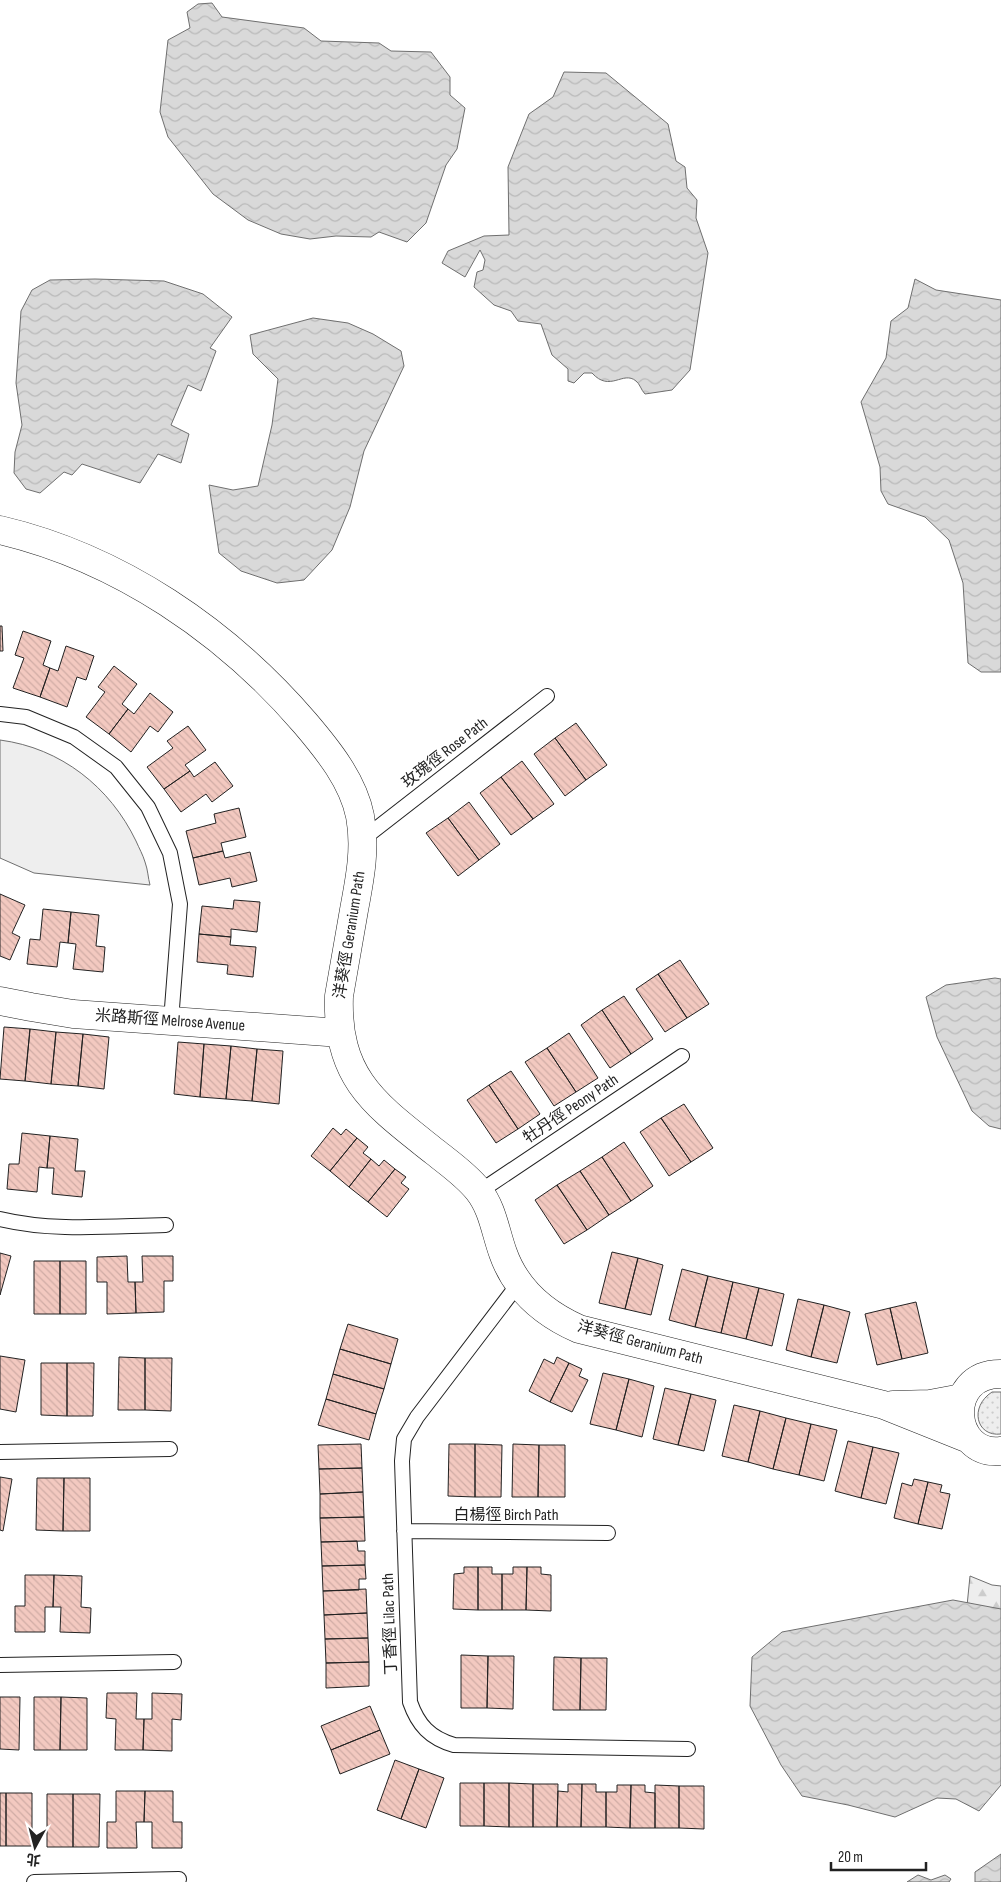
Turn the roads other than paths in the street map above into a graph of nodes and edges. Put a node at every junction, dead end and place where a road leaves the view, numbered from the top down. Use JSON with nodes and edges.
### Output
{"nodes":[{"id":1,"x":0,"y":530,"type":"edge"},
{"id":2,"x":547,"y":696,"type":"dead end"},
{"id":3,"x":0,"y":714,"type":"edge"},
{"id":4,"x":363,"y":839,"type":"junction"},
{"id":5,"x":0,"y":1001,"type":"edge"},
{"id":6,"x":171,"y":1021,"type":"junction"},
{"id":7,"x":340,"y":1033,"type":"junction"},
{"id":8,"x":682,"y":1056,"type":"dead end"},
{"id":9,"x":479,"y":1192,"type":"junction"},
{"id":10,"x":0,"y":1219,"type":"edge"},
{"id":11,"x":166,"y":1225,"type":"dead end"},
{"id":12,"x":519,"y":1283,"type":"junction"},
{"id":13,"x":1001,"y":1374,"type":"edge"},
{"id":14,"x":962,"y":1398,"type":"junction"},
{"id":15,"x":884,"y":1406,"type":"junction"},
{"id":16,"x":969,"y":1439,"type":"junction"},
{"id":17,"x":170,"y":1450,"type":"dead end"},
{"id":18,"x":1001,"y":1451,"type":"edge"},
{"id":19,"x":0,"y":1452,"type":"edge"},
{"id":20,"x":404,"y":1531,"type":"junction"},
{"id":21,"x":608,"y":1533,"type":"dead end"},
{"id":22,"x":174,"y":1662,"type":"dead end"},
{"id":23,"x":0,"y":1666,"type":"edge"},
{"id":24,"x":688,"y":1749,"type":"dead end"},
{"id":25,"x":179,"y":1879,"type":"dead end"},
{"id":26,"x":34,"y":1882,"type":"edge"}],
"edges":[{"from":1,"to":4,"type":"street","name":"洋葵徑 Geranium Path"},
{"from":2,"to":4,"type":"lane","name":"玫瑰徑 Rose Path"},
{"from":3,"to":6,"type":"lane"},
{"from":4,"to":7,"type":"street","name":"洋葵徑 Geranium Path"},
{"from":5,"to":6,"type":"street","name":"米路斯徑 Melrose Avenue"},
{"from":6,"to":7,"type":"street","name":"米路斯徑 Melrose Avenue"},
{"from":7,"to":9,"type":"street","name":"洋葵徑 Geranium Path"},
{"from":8,"to":9,"type":"lane","name":"牡丹徑 Peony Path"},
{"from":9,"to":12,"type":"street","name":"洋葵徑 Geranium Path"},
{"from":10,"to":11,"type":"lane"},
{"from":12,"to":15,"type":"street","name":"洋葵徑 Geranium Path"},
{"from":12,"to":20,"type":"lane","name":"丁香徑 Lilac Path"},
{"from":13,"to":14,"type":"street"},
{"from":14,"to":15,"type":"street","name":"洋葵徑 Geranium Path"},
{"from":14,"to":16,"type":"street"},
{"from":15,"to":16,"type":"street","name":"洋葵徑 Geranium Path"},
{"from":16,"to":18,"type":"street","name":"洋葵徑 Geranium Path"},
{"from":17,"to":19,"type":"lane"},
{"from":20,"to":21,"type":"lane","name":"白楊徑 Birch Path"},
{"from":20,"to":24,"type":"lane","name":"丁香徑 Lilac Path"},
{"from":22,"to":23,"type":"lane"},
{"from":25,"to":26,"type":"lane"}]}
